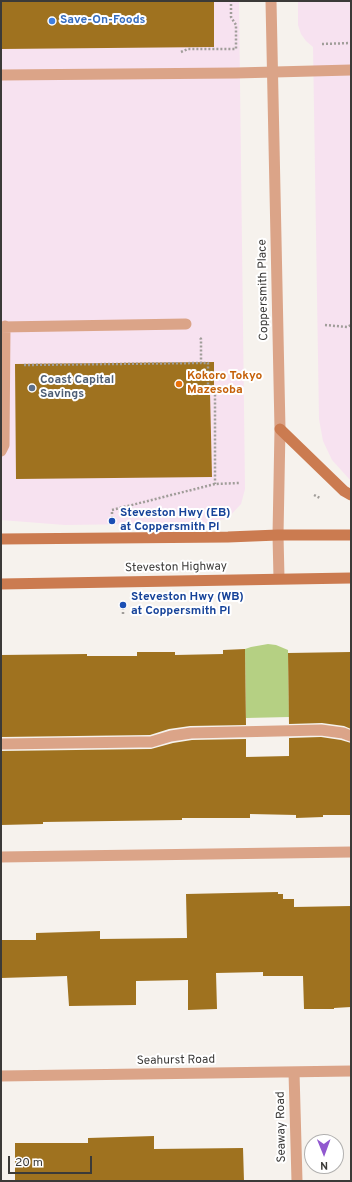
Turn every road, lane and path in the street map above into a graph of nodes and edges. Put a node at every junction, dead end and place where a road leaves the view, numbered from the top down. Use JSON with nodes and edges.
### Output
{"nodes":[{"id":1,"x":231,"y":1,"type":"edge"},
{"id":2,"x":271,"y":1,"type":"edge"},
{"id":3,"x":351,"y":43,"type":"edge"},
{"id":4,"x":322,"y":44,"type":"dead end"},
{"id":5,"x":179,"y":53,"type":"dead end"},
{"id":6,"x":351,"y":70,"type":"edge"},
{"id":7,"x":273,"y":73,"type":"junction"},
{"id":8,"x":1,"y":75,"type":"edge"},
{"id":9,"x":186,"y":324,"type":"joint"},
{"id":10,"x":325,"y":325,"type":"dead end"},
{"id":11,"x":351,"y":325,"type":"edge"},
{"id":12,"x":3,"y":327,"type":"edge"},
{"id":13,"x":201,"y":363,"type":"junction"},
{"id":14,"x":21,"y":365,"type":"dead end"},
{"id":15,"x":280,"y":429,"type":"junction"},
{"id":16,"x":1,"y":452,"type":"edge"},
{"id":17,"x":239,"y":483,"type":"dead end"},
{"id":18,"x":215,"y":484,"type":"junction"},
{"id":19,"x":351,"y":495,"type":"edge"},
{"id":20,"x":112,"y":510,"type":"dead end"},
{"id":21,"x":278,"y":535,"type":"junction"},
{"id":22,"x":351,"y":535,"type":"edge"},
{"id":23,"x":1,"y":539,"type":"edge"},
{"id":24,"x":280,"y":578,"type":"junction"},
{"id":25,"x":351,"y":578,"type":"edge"},
{"id":26,"x":1,"y":584,"type":"edge"},
{"id":27,"x":124,"y":605,"type":"dead end"},
{"id":28,"x":123,"y":614,"type":"dead end"},
{"id":29,"x":351,"y":736,"type":"edge"},
{"id":30,"x":1,"y":744,"type":"edge"},
{"id":31,"x":351,"y":852,"type":"edge"},
{"id":32,"x":1,"y":858,"type":"edge"},
{"id":33,"x":351,"y":1071,"type":"edge"},
{"id":34,"x":294,"y":1072,"type":"junction"},
{"id":35,"x":1,"y":1076,"type":"edge"},
{"id":36,"x":297,"y":1181,"type":"edge"}],
"edges":[{"from":1,"to":5,"type":"path"},
{"from":2,"to":7,"type":"street","name":"Coppersmith Place"},
{"from":3,"to":4,"type":"path"},
{"from":6,"to":7,"type":"street"},
{"from":7,"to":8,"type":"street"},
{"from":7,"to":15,"type":"street","name":"Coppersmith Place"},
{"from":9,"to":12,"type":"street"},
{"from":9,"to":13,"type":"path"},
{"from":10,"to":11,"type":"path"},
{"from":12,"to":16,"type":"street"},
{"from":13,"to":14,"type":"path"},
{"from":13,"to":18,"type":"path"},
{"from":15,"to":19,"type":"main road"},
{"from":15,"to":21,"type":"street","name":"Coppersmith Place"},
{"from":17,"to":18,"type":"path"},
{"from":18,"to":20,"type":"path"},
{"from":21,"to":22,"type":"main road"},
{"from":21,"to":23,"type":"main road"},
{"from":21,"to":24,"type":"street","name":"Coppersmith Place"},
{"from":24,"to":25,"type":"main road","name":"Steveston Highway"},
{"from":24,"to":26,"type":"main road","name":"Steveston Highway"},
{"from":27,"to":28,"type":"path"},
{"from":29,"to":30,"type":"street"},
{"from":31,"to":32,"type":"street"},
{"from":33,"to":34,"type":"street","name":"Seahurst Road"},
{"from":34,"to":35,"type":"street","name":"Seahurst Road"},
{"from":34,"to":36,"type":"street","name":"Seaway Road"}]}
